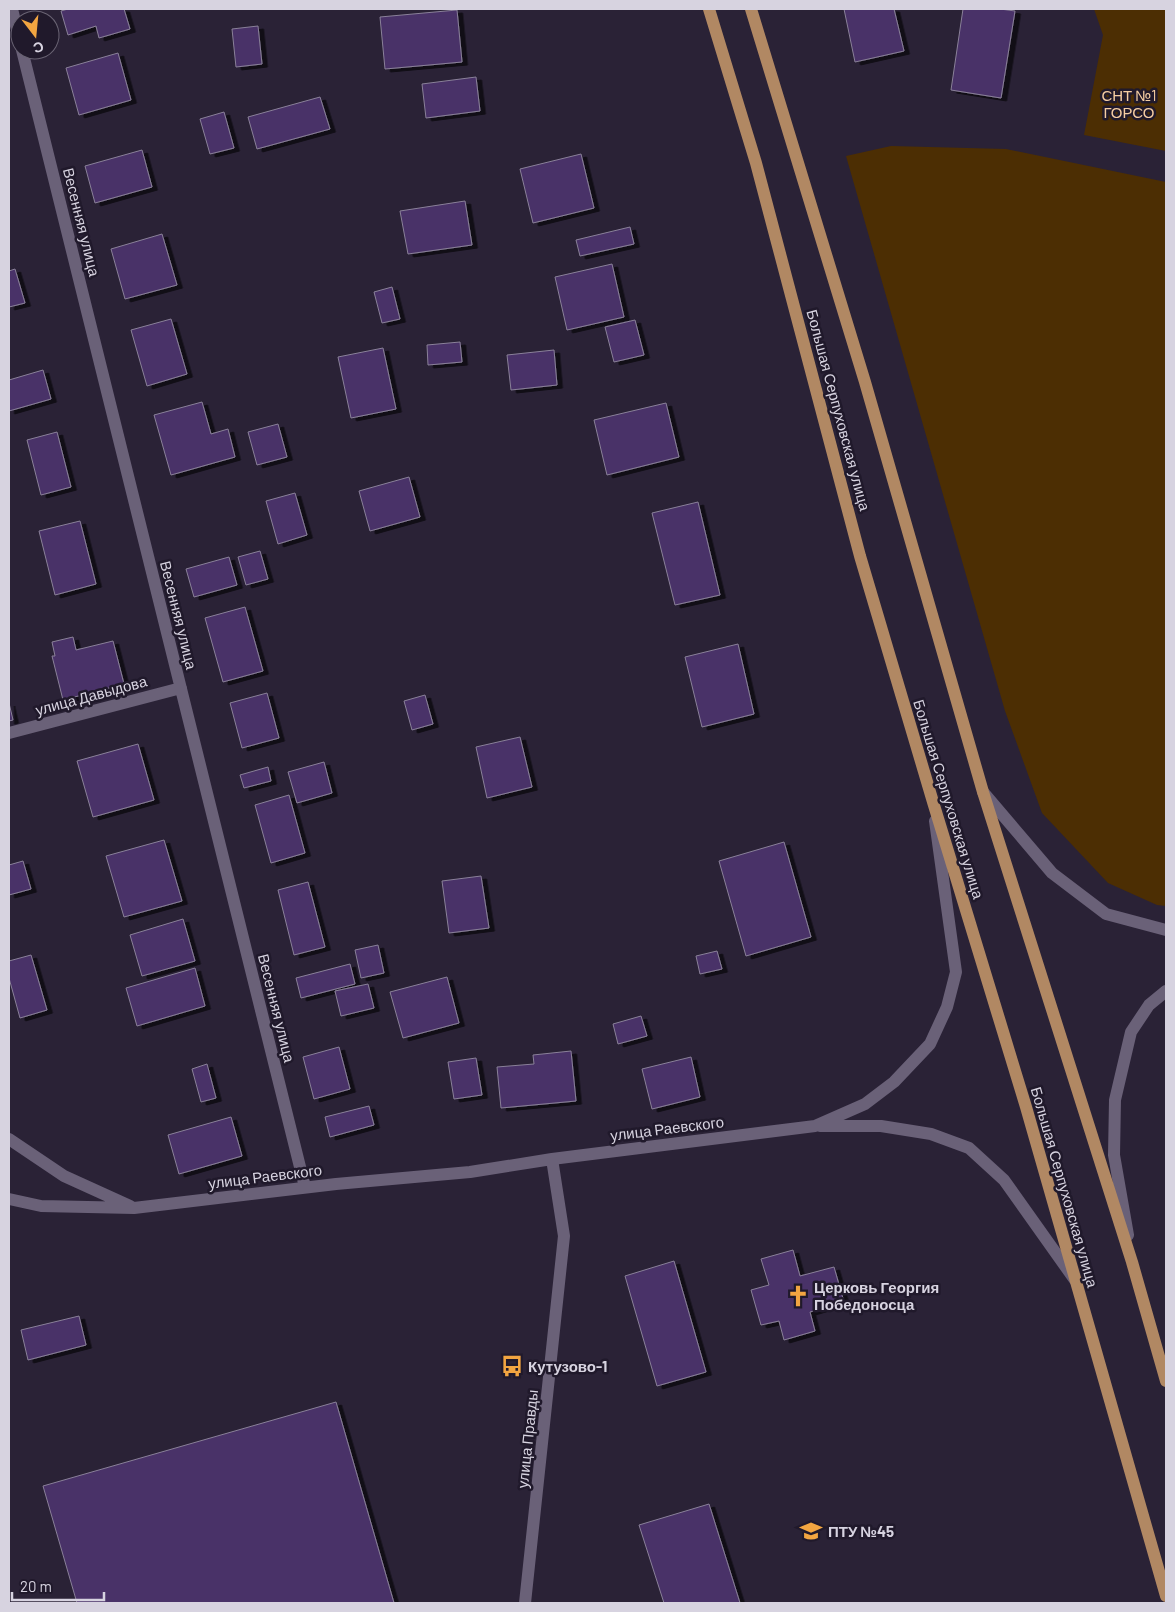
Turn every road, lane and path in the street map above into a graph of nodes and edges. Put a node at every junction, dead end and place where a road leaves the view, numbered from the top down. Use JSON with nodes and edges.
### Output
{"nodes":[{"id":1,"x":709,"y":9,"type":"edge"},
{"id":2,"x":751,"y":9,"type":"edge"},
{"id":3,"x":24,"y":60,"type":"edge"},
{"id":4,"x":181,"y":688,"type":"junction"},
{"id":5,"x":9,"y":733,"type":"edge"},
{"id":6,"x":983,"y":792,"type":"junction"},
{"id":7,"x":932,"y":802,"type":"junction"},
{"id":8,"x":1166,"y":930,"type":"edge"},
{"id":9,"x":1166,"y":991,"type":"edge"},
{"id":10,"x":814,"y":1126,"type":"junction"},
{"id":11,"x":9,"y":1139,"type":"edge"},
{"id":12,"x":552,"y":1159,"type":"junction"},
{"id":13,"x":305,"y":1187,"type":"junction"},
{"id":14,"x":9,"y":1199,"type":"edge"},
{"id":15,"x":134,"y":1208,"type":"junction"},
{"id":16,"x":1132,"y":1262,"type":"junction"},
{"id":17,"x":1076,"y":1281,"type":"junction"},
{"id":18,"x":1166,"y":1381,"type":"edge"},
{"id":19,"x":1166,"y":1596,"type":"edge"},
{"id":20,"x":525,"y":1603,"type":"edge"}],
"edges":[{"from":1,"to":7,"type":"main road","name":"Большая Серпуховская улица"},
{"from":2,"to":6,"type":"main road","name":"Большая Серпуховская улица"},
{"from":3,"to":4,"type":"street","name":"Весенняя улица"},
{"from":4,"to":5,"type":"street","name":"улица Давыдова"},
{"from":4,"to":13,"type":"street","name":"Весенняя улица"},
{"from":6,"to":8,"type":"street"},
{"from":6,"to":16,"type":"main road","name":"Большая Серпуховская улица"},
{"from":7,"to":10,"type":"street","name":"улица Раевского"},
{"from":7,"to":17,"type":"main road","name":"Большая Серпуховская улица"},
{"from":9,"to":16,"type":"street"},
{"from":10,"to":12,"type":"street","name":"улица Раевского"},
{"from":10,"to":17,"type":"street"},
{"from":11,"to":15,"type":"street"},
{"from":12,"to":13,"type":"street","name":"улица Раевского"},
{"from":12,"to":20,"type":"street","name":"улица Правды"},
{"from":13,"to":15,"type":"street","name":"улица Раевского"},
{"from":14,"to":15,"type":"street","name":"улица Раевского"},
{"from":16,"to":18,"type":"main road","name":"Большая Серпуховская улица"},
{"from":17,"to":19,"type":"main road","name":"Большая Серпуховская улица"}]}
